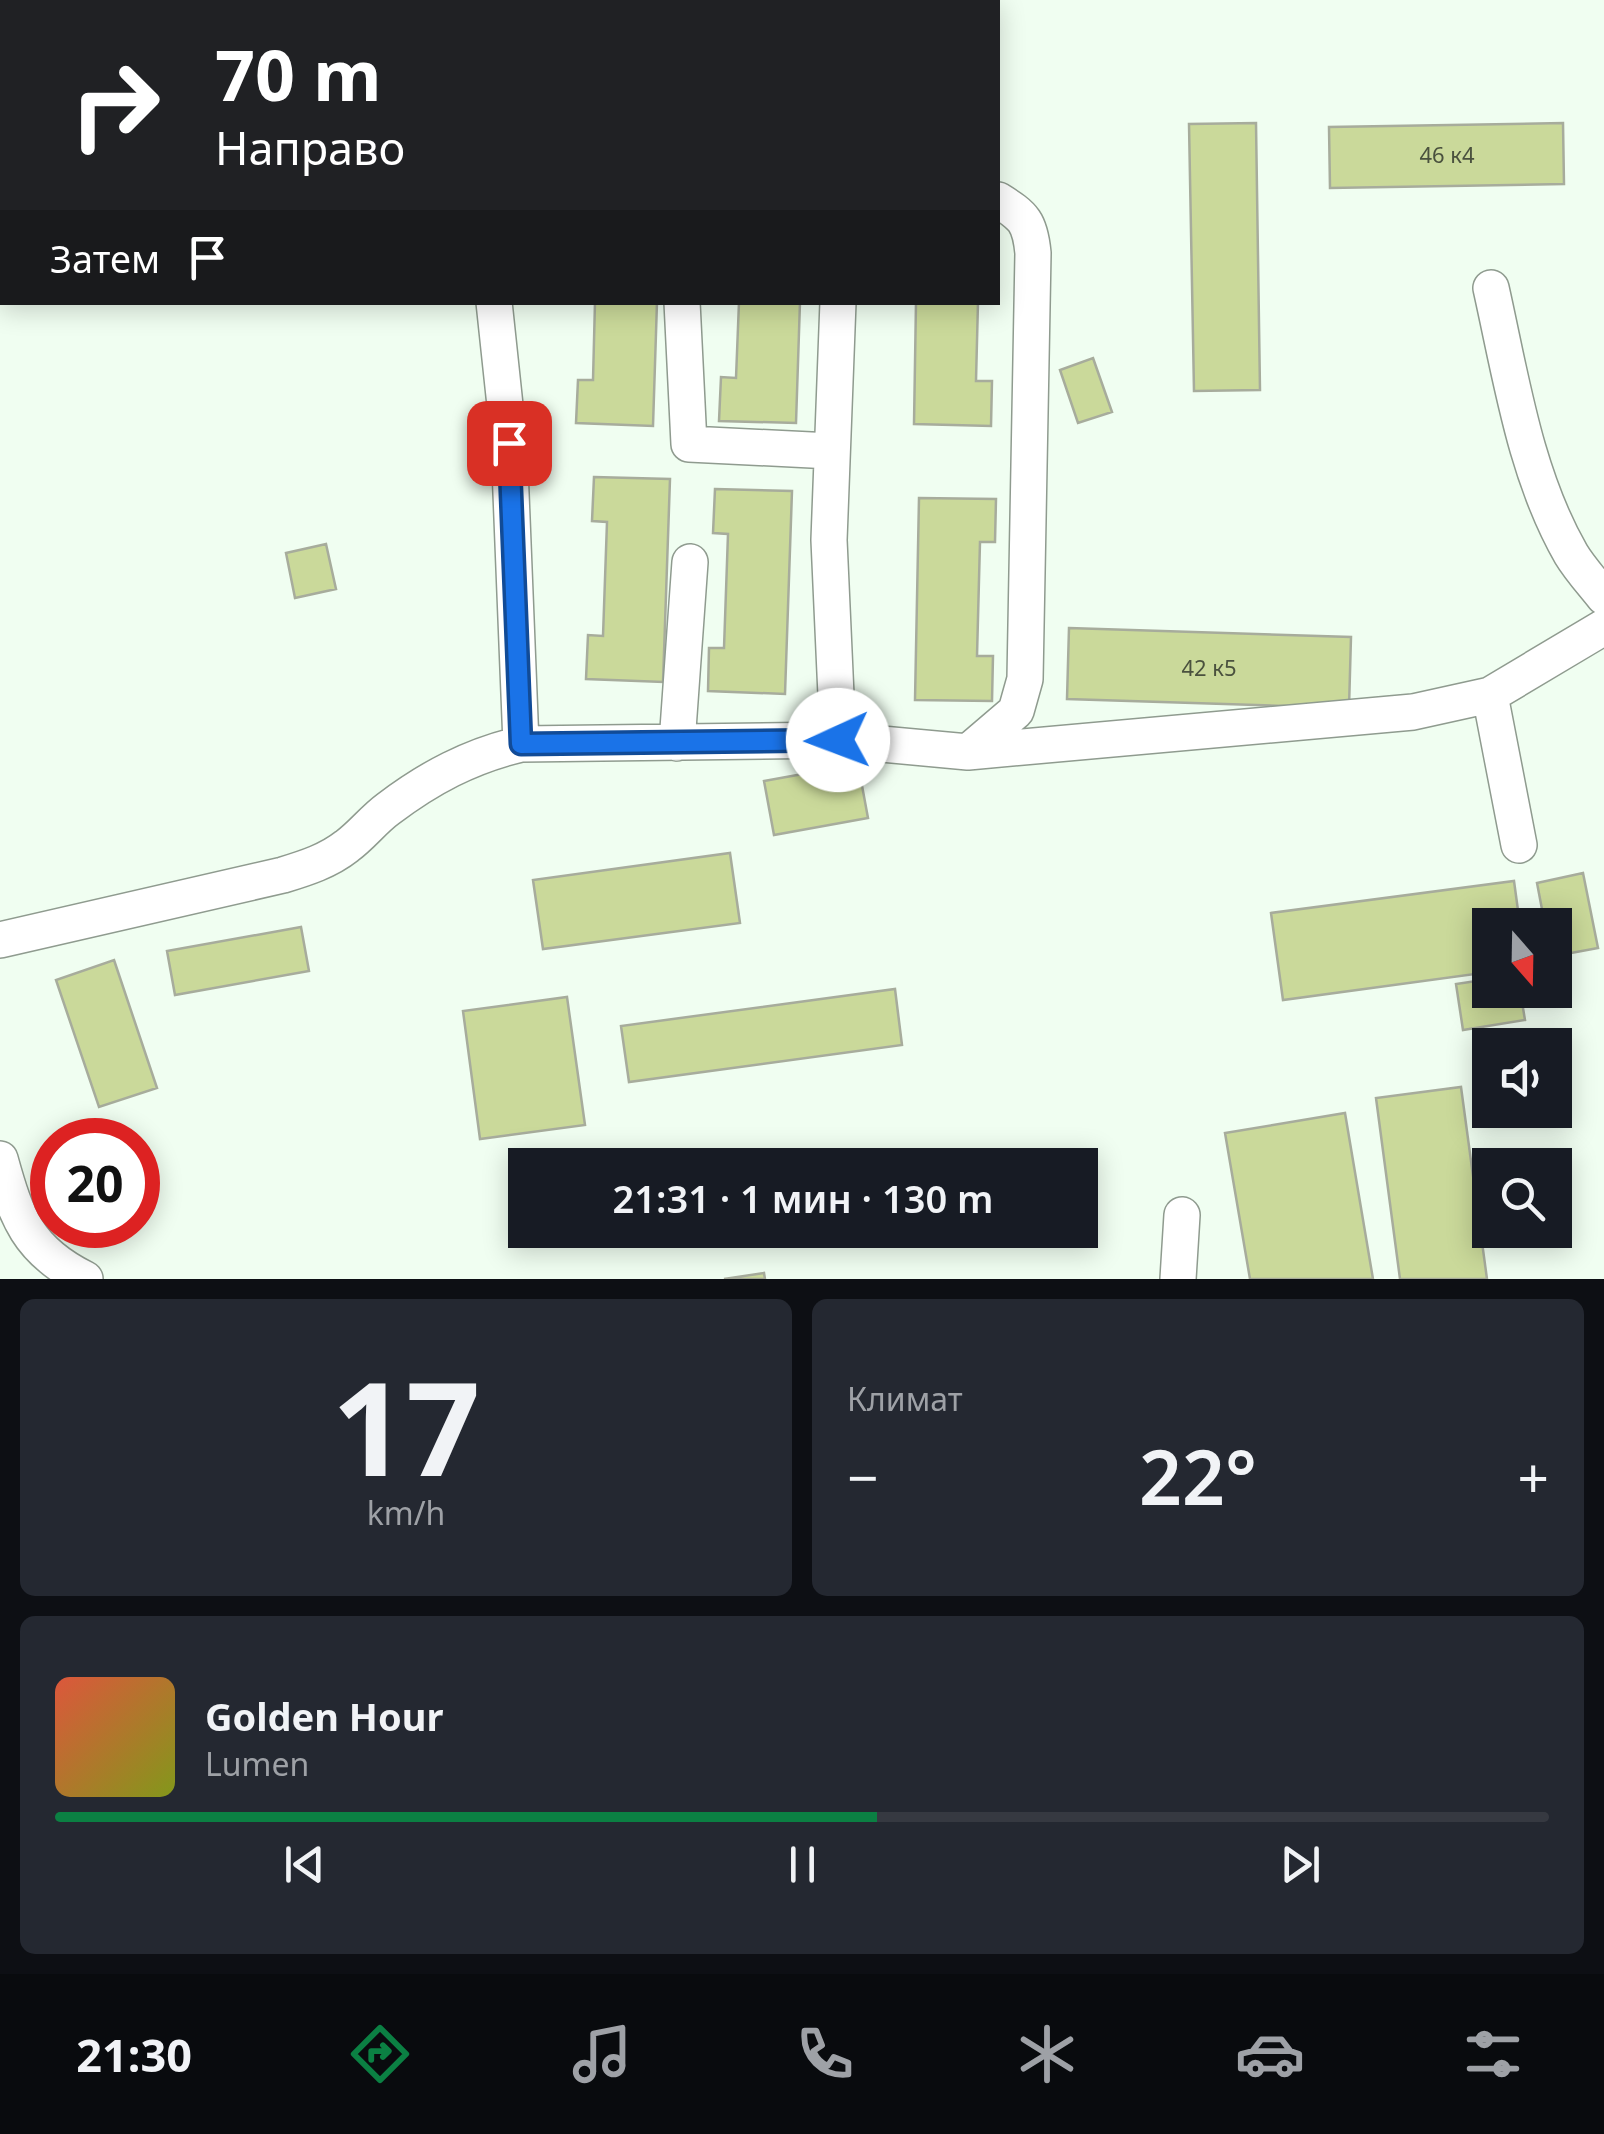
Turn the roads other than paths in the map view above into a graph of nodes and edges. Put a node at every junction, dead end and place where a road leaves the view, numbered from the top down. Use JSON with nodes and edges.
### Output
{"nodes":[{"id":1,"x":1000,"y":201,"type":"edge"},
{"id":2,"x":1491,"y":288,"type":"dead end"},
{"id":3,"x":494,"y":305,"type":"edge"},
{"id":4,"x":682,"y":305,"type":"edge"},
{"id":5,"x":838,"y":305,"type":"edge"},
{"id":6,"x":831,"y":451,"type":"junction"},
{"id":7,"x":690,"y":562,"type":"dead end"},
{"id":8,"x":1604,"y":597,"type":"edge"},
{"id":9,"x":1604,"y":627,"type":"edge"},
{"id":10,"x":1490,"y":695,"type":"junction"},
{"id":11,"x":838,"y":740,"type":"junction"},
{"id":12,"x":677,"y":743,"type":"junction"},
{"id":13,"x":521,"y":744,"type":"junction"},
{"id":14,"x":968,"y":752,"type":"junction"},
{"id":15,"x":1518,"y":845,"type":"dead end"},
{"id":16,"x":0,"y":940,"type":"edge"},
{"id":17,"x":0,"y":1159,"type":"edge"},
{"id":18,"x":1182,"y":1215,"type":"dead end"},
{"id":19,"x":85,"y":1279,"type":"edge"},
{"id":20,"x":1178,"y":1279,"type":"edge"}],
"edges":[{"from":1,"to":14,"type":"street"},
{"from":2,"to":8,"type":"street"},
{"from":3,"to":13,"type":"street"},
{"from":4,"to":6,"type":"street"},
{"from":5,"to":6,"type":"street"},
{"from":6,"to":11,"type":"street"},
{"from":7,"to":12,"type":"street"},
{"from":9,"to":10,"type":"street"},
{"from":10,"to":14,"type":"street"},
{"from":10,"to":15,"type":"street"},
{"from":11,"to":12,"type":"street"},
{"from":11,"to":14,"type":"street"},
{"from":12,"to":13,"type":"street"},
{"from":13,"to":16,"type":"street"},
{"from":17,"to":19,"type":"street"},
{"from":18,"to":20,"type":"street"}]}
